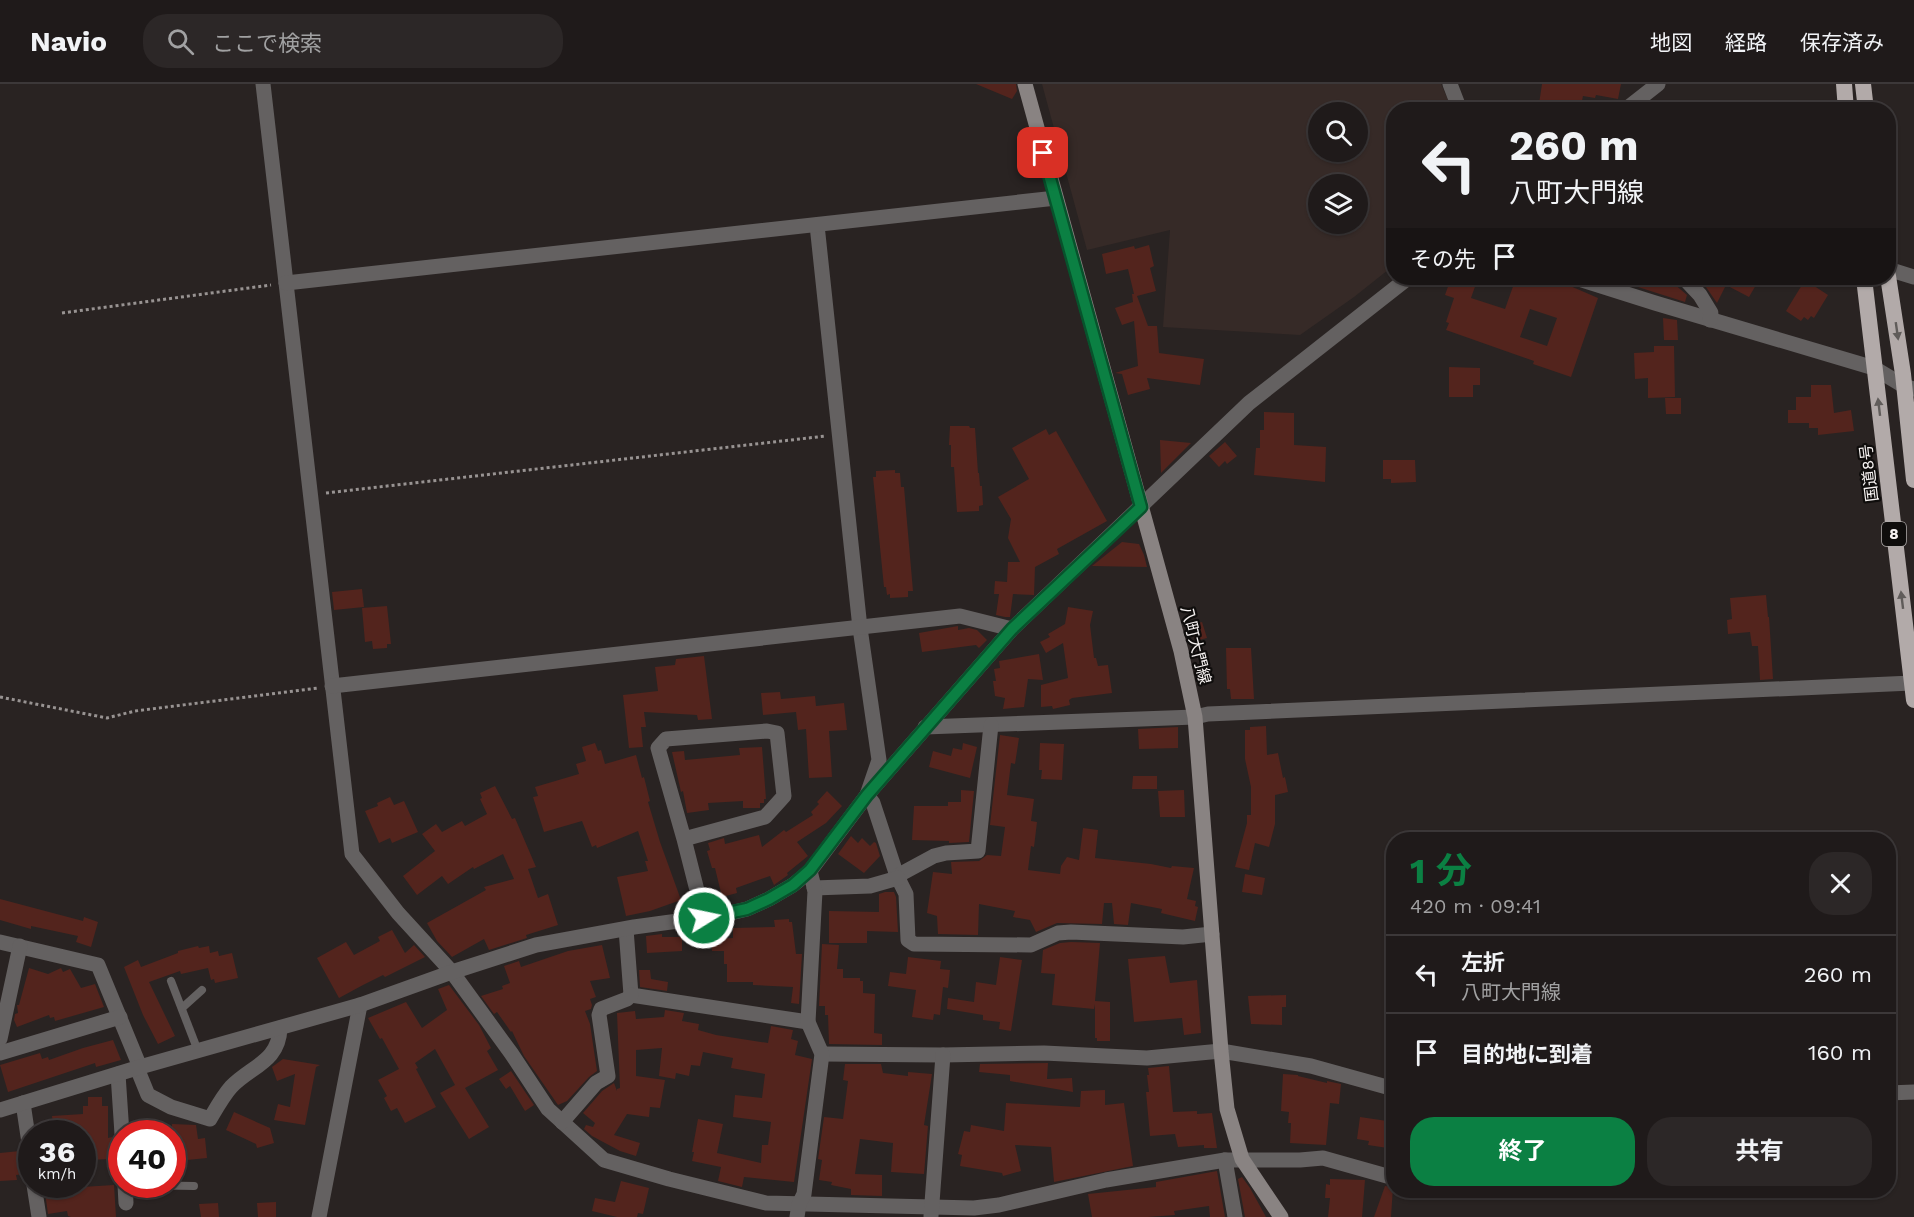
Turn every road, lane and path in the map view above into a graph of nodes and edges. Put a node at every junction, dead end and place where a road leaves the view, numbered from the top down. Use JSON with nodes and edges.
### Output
{"nodes":[{"id":1,"x":263,"y":84,"type":"edge"},
{"id":2,"x":1025,"y":84,"type":"edge"},
{"id":3,"x":1450,"y":84,"type":"edge"},
{"id":4,"x":1658,"y":84,"type":"edge"},
{"id":5,"x":1844,"y":84,"type":"edge"},
{"id":6,"x":1863,"y":84,"type":"edge"},
{"id":7,"x":1457,"y":102,"type":"edge"},
{"id":8,"x":1634,"y":102,"type":"edge"},
{"id":9,"x":1845,"y":102,"type":"edge"},
{"id":10,"x":1865,"y":102,"type":"edge"},
{"id":11,"x":1056,"y":198,"type":"junction"},
{"id":12,"x":817,"y":225,"type":"junction"},
{"id":13,"x":1896,"y":271,"type":"edge"},
{"id":14,"x":1914,"y":277,"type":"edge"},
{"id":15,"x":286,"y":284,"type":"junction"},
{"id":16,"x":1399,"y":285,"type":"edge"},
{"id":17,"x":1598,"y":285,"type":"edge"},
{"id":18,"x":1691,"y":285,"type":"edge"},
{"id":19,"x":1865,"y":285,"type":"edge"},
{"id":20,"x":1890,"y":285,"type":"edge"},
{"id":21,"x":62,"y":313,"type":"dead end"},
{"id":22,"x":1710,"y":320,"type":"junction"},
{"id":23,"x":1874,"y":368,"type":"junction"},
{"id":24,"x":1909,"y":388,"type":"edge"},
{"id":25,"x":840,"y":435,"type":"junction"},
{"id":26,"x":1914,"y":480,"type":"edge"},
{"id":27,"x":310,"y":495,"type":"junction"},
{"id":28,"x":1141,"y":507,"type":"junction"},
{"id":29,"x":860,"y":628,"type":"junction"},
{"id":30,"x":1012,"y":629,"type":"junction"},
{"id":31,"x":1912,"y":683,"type":"junction"},
{"id":32,"x":332,"y":686,"type":"junction"},
{"id":33,"x":0,"y":697,"type":"edge"},
{"id":34,"x":1914,"y":700,"type":"edge"},
{"id":35,"x":1195,"y":717,"type":"junction"},
{"id":36,"x":991,"y":725,"type":"junction"},
{"id":37,"x":925,"y":727,"type":"junction"},
{"id":38,"x":867,"y":795,"type":"junction"},
{"id":39,"x":684,"y":839,"type":"junction"},
{"id":40,"x":810,"y":870,"type":"junction"},
{"id":41,"x":898,"y":877,"type":"junction"},
{"id":42,"x":814,"y":888,"type":"junction"},
{"id":43,"x":704,"y":918,"type":"junction"},
{"id":44,"x":626,"y":929,"type":"junction"},
{"id":45,"x":1212,"y":934,"type":"junction"},
{"id":46,"x":0,"y":942,"type":"edge"},
{"id":47,"x":20,"y":946,"type":"junction"},
{"id":48,"x":452,"y":972,"type":"junction"},
{"id":49,"x":171,"y":981,"type":"dead end"},
{"id":50,"x":202,"y":990,"type":"dead end"},
{"id":51,"x":631,"y":995,"type":"junction"},
{"id":52,"x":360,"y":1005,"type":"junction"},
{"id":53,"x":182,"y":1008,"type":"junction"},
{"id":54,"x":120,"y":1017,"type":"junction"},
{"id":55,"x":808,"y":1022,"type":"junction"},
{"id":56,"x":280,"y":1028,"type":"junction"},
{"id":57,"x":0,"y":1039,"type":"edge"},
{"id":58,"x":198,"y":1051,"type":"junction"},
{"id":59,"x":1221,"y":1051,"type":"junction"},
{"id":60,"x":0,"y":1053,"type":"edge"},
{"id":61,"x":822,"y":1054,"type":"junction"},
{"id":62,"x":943,"y":1055,"type":"junction"},
{"id":63,"x":139,"y":1067,"type":"junction"},
{"id":64,"x":118,"y":1074,"type":"junction"},
{"id":65,"x":1386,"y":1087,"type":"edge"},
{"id":66,"x":1914,"y":1092,"type":"edge"},
{"id":67,"x":1896,"y":1093,"type":"edge"},
{"id":68,"x":23,"y":1103,"type":"junction"},
{"id":69,"x":0,"y":1110,"type":"edge"},
{"id":70,"x":26,"y":1120,"type":"edge"},
{"id":71,"x":121,"y":1120,"type":"edge"},
{"id":72,"x":562,"y":1122,"type":"junction"},
{"id":73,"x":1242,"y":1159,"type":"junction"},
{"id":74,"x":1225,"y":1160,"type":"junction"},
{"id":75,"x":1386,"y":1176,"type":"edge"},
{"id":76,"x":186,"y":1186,"type":"edge"},
{"id":77,"x":194,"y":1186,"type":"dead end"},
{"id":78,"x":36,"y":1198,"type":"edge"},
{"id":79,"x":126,"y":1198,"type":"edge"},
{"id":80,"x":126,"y":1203,"type":"dead end"},
{"id":81,"x":798,"y":1210,"type":"edge"},
{"id":82,"x":931,"y":1212,"type":"edge"},
{"id":83,"x":39,"y":1217,"type":"edge"},
{"id":84,"x":319,"y":1217,"type":"edge"},
{"id":85,"x":1235,"y":1217,"type":"edge"},
{"id":86,"x":1281,"y":1217,"type":"edge"}],
"edges":[{"from":1,"to":15,"type":"street"},
{"from":2,"to":11,"type":"main road","name":"八町大門線"},
{"from":3,"to":7,"type":"street"},
{"from":4,"to":8,"type":"street"},
{"from":5,"to":9,"type":"highway"},
{"from":6,"to":10,"type":"highway"},
{"from":11,"to":12,"type":"street"},
{"from":11,"to":28,"type":"main road","name":"八町大門線"},
{"from":12,"to":15,"type":"street"},
{"from":12,"to":25,"type":"street"},
{"from":13,"to":14,"type":"street"},
{"from":15,"to":21,"type":"path"},
{"from":15,"to":27,"type":"street"},
{"from":16,"to":28,"type":"street"},
{"from":17,"to":22,"type":"street"},
{"from":18,"to":22,"type":"street"},
{"from":19,"to":23,"type":"highway","name":"国道8号","number":"8"},
{"from":20,"to":24,"type":"highway","one_way":true},
{"from":22,"to":23,"type":"street"},
{"from":23,"to":24,"type":"street"},
{"from":31,"to":23,"type":"highway","name":"国道8号","number":"8","one_way":true},
{"from":24,"to":26,"type":"highway"},
{"from":25,"to":27,"type":"path"},
{"from":25,"to":29,"type":"street"},
{"from":27,"to":32,"type":"street"},
{"from":28,"to":30,"type":"street"},
{"from":28,"to":35,"type":"main road","name":"八町大門線"},
{"from":29,"to":30,"type":"street"},
{"from":29,"to":32,"type":"street"},
{"from":29,"to":38,"type":"street"},
{"from":30,"to":37,"type":"street"},
{"from":31,"to":34,"type":"highway","name":"国道8号","number":"8"},
{"from":31,"to":35,"type":"street"},
{"from":32,"to":33,"type":"path"},
{"from":32,"to":48,"type":"street"},
{"from":35,"to":36,"type":"street"},
{"from":35,"to":45,"type":"main road","name":"八町大門線"},
{"from":36,"to":37,"type":"street"},
{"from":36,"to":41,"type":"street"},
{"from":37,"to":38,"type":"street"},
{"from":38,"to":40,"type":"street"},
{"from":38,"to":41,"type":"street"},
{"from":39,"to":39,"type":"street"},
{"from":39,"to":43,"type":"street"},
{"from":40,"to":42,"type":"street"},
{"from":40,"to":43,"type":"street"},
{"from":41,"to":42,"type":"street"},
{"from":41,"to":45,"type":"street"},
{"from":42,"to":55,"type":"street"},
{"from":43,"to":44,"type":"street"},
{"from":44,"to":48,"type":"street"},
{"from":44,"to":51,"type":"street"},
{"from":45,"to":59,"type":"main road","name":"八町大門線"},
{"from":46,"to":47,"type":"street"},
{"from":47,"to":54,"type":"street"},
{"from":47,"to":57,"type":"street"},
{"from":48,"to":52,"type":"street"},
{"from":48,"to":72,"type":"street"},
{"from":49,"to":53,"type":"lane"},
{"from":50,"to":53,"type":"lane"},
{"from":51,"to":55,"type":"street"},
{"from":51,"to":72,"type":"street"},
{"from":52,"to":56,"type":"street"},
{"from":52,"to":84,"type":"street"},
{"from":53,"to":58,"type":"lane"},
{"from":54,"to":60,"type":"street"},
{"from":54,"to":63,"type":"street"},
{"from":55,"to":61,"type":"street"},
{"from":56,"to":58,"type":"street"},
{"from":56,"to":63,"type":"street"},
{"from":58,"to":63,"type":"street"},
{"from":59,"to":62,"type":"street"},
{"from":59,"to":65,"type":"street"},
{"from":59,"to":73,"type":"main road","name":"八町大門線"},
{"from":61,"to":62,"type":"street"},
{"from":61,"to":81,"type":"street"},
{"from":62,"to":82,"type":"street"},
{"from":63,"to":64,"type":"street"},
{"from":64,"to":68,"type":"street"},
{"from":64,"to":71,"type":"street"},
{"from":66,"to":67,"type":"street"},
{"from":68,"to":69,"type":"street"},
{"from":68,"to":70,"type":"street"},
{"from":72,"to":81,"type":"street"},
{"from":73,"to":74,"type":"street"},
{"from":73,"to":75,"type":"street"},
{"from":73,"to":86,"type":"main road","name":"八町大門線"},
{"from":74,"to":82,"type":"street"},
{"from":74,"to":85,"type":"street"},
{"from":76,"to":77,"type":"lane"},
{"from":78,"to":83,"type":"street"},
{"from":79,"to":80,"type":"street"},
{"from":81,"to":82,"type":"street"}]}
